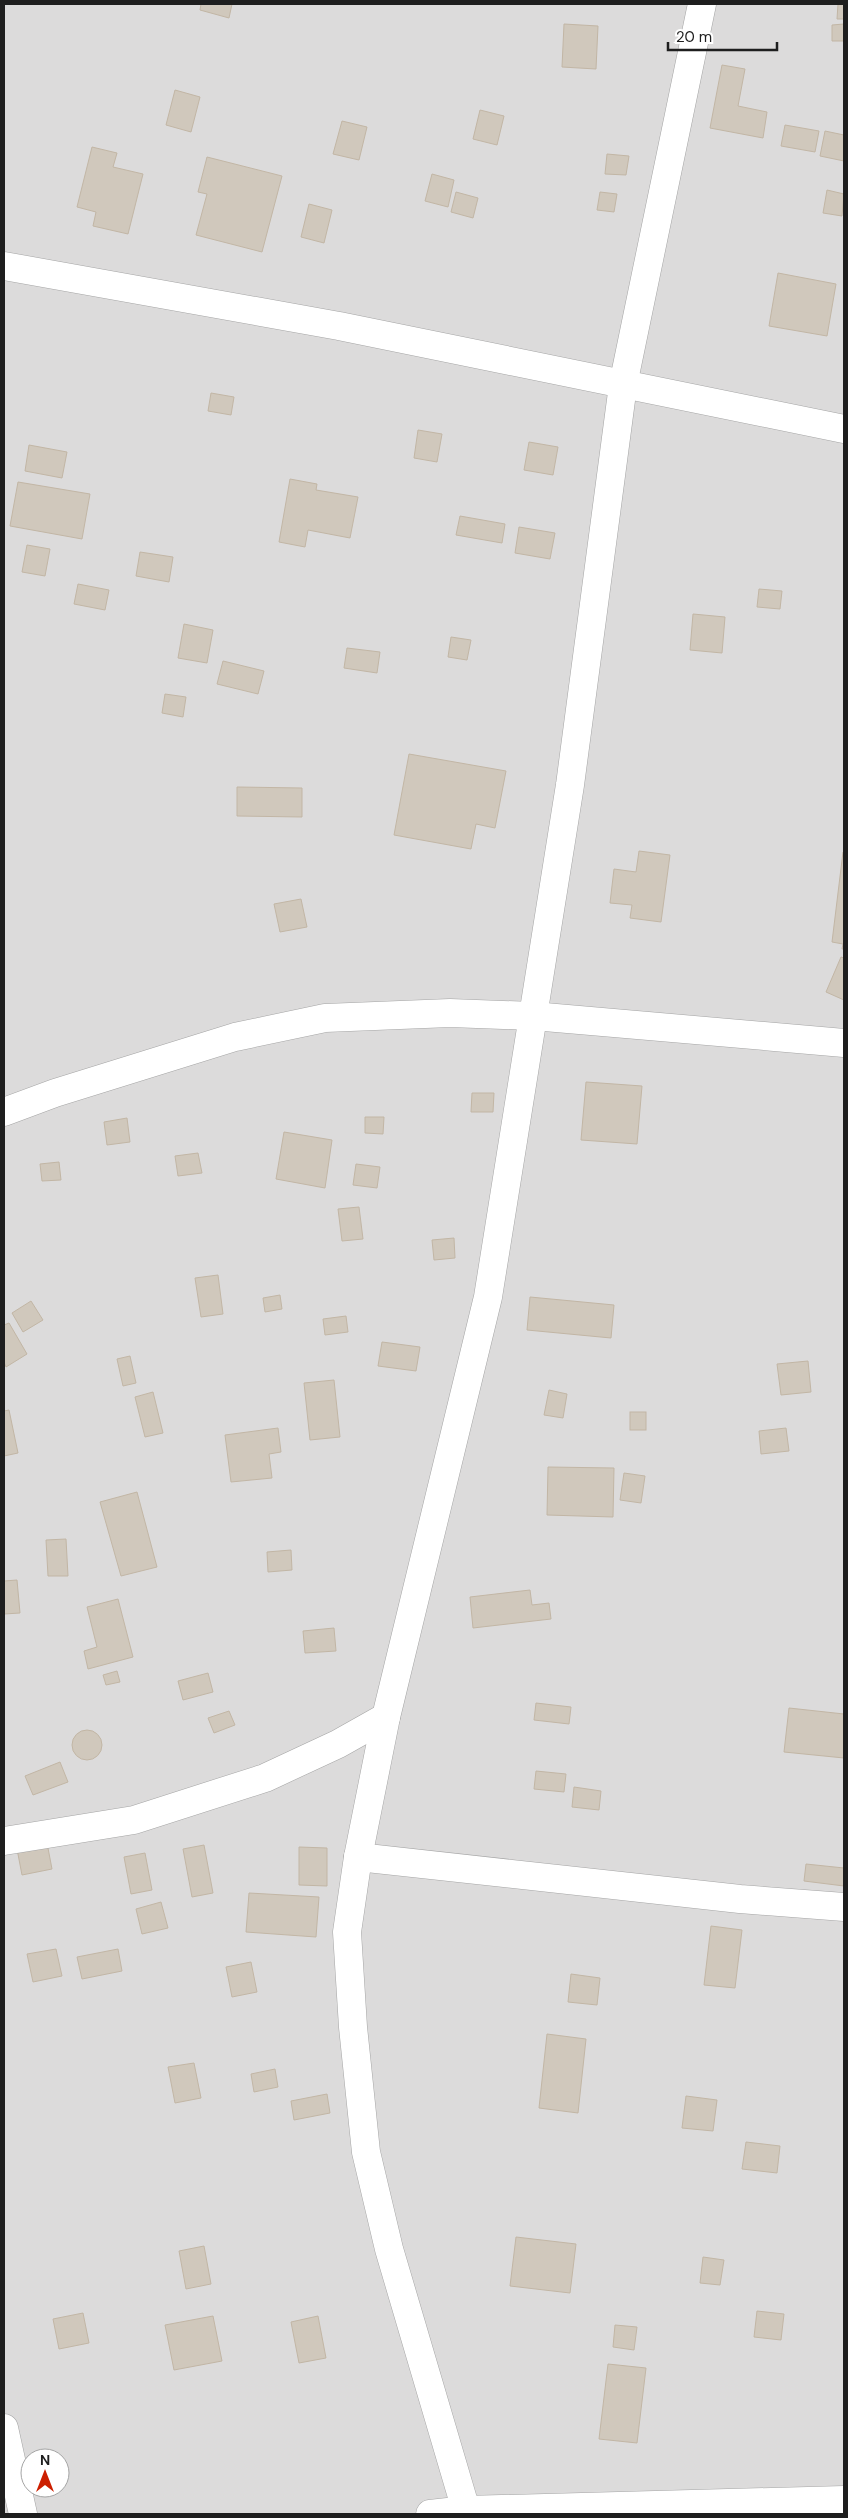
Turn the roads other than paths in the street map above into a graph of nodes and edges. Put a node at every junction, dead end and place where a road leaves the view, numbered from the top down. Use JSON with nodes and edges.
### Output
{"nodes":[{"id":1,"x":702,"y":4,"type":"edge"},
{"id":2,"x":4,"y":266,"type":"edge"},
{"id":3,"x":623,"y":385,"type":"junction"},
{"id":4,"x":844,"y":429,"type":"edge"},
{"id":5,"x":533,"y":1016,"type":"junction"},
{"id":6,"x":844,"y":1043,"type":"edge"},
{"id":7,"x":4,"y":1112,"type":"edge"},
{"id":8,"x":386,"y":1717,"type":"junction"},
{"id":9,"x":4,"y":1842,"type":"edge"},
{"id":10,"x":358,"y":1857,"type":"junction"},
{"id":11,"x":844,"y":1907,"type":"edge"},
{"id":12,"x":4,"y":2428,"type":"edge"},
{"id":13,"x":844,"y":2500,"type":"edge"},
{"id":14,"x":466,"y":2510,"type":"junction"},
{"id":15,"x":23,"y":2514,"type":"edge"},
{"id":16,"x":430,"y":2514,"type":"edge"}],
"edges":[{"from":1,"to":3,"type":"street"},
{"from":2,"to":3,"type":"street"},
{"from":3,"to":4,"type":"street"},
{"from":3,"to":5,"type":"street"},
{"from":5,"to":6,"type":"street"},
{"from":5,"to":7,"type":"street"},
{"from":5,"to":8,"type":"street"},
{"from":8,"to":9,"type":"street"},
{"from":8,"to":10,"type":"street"},
{"from":10,"to":11,"type":"street"},
{"from":10,"to":14,"type":"street"},
{"from":12,"to":15,"type":"street"},
{"from":13,"to":14,"type":"street"},
{"from":14,"to":16,"type":"street"}]}
